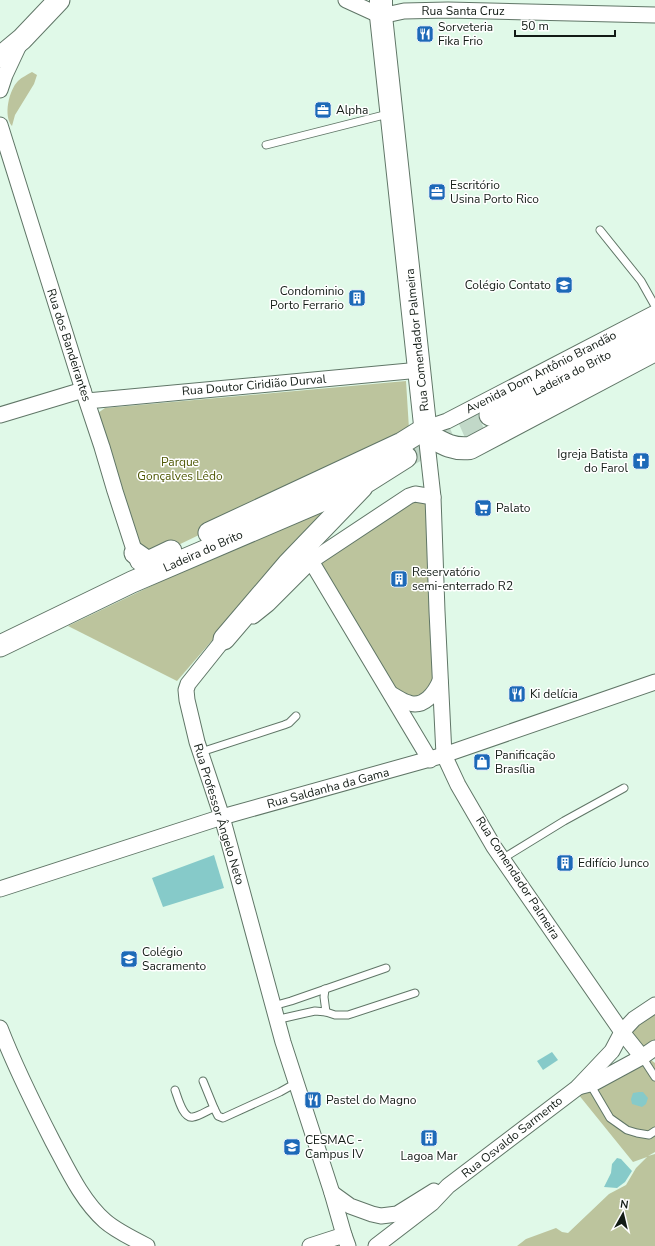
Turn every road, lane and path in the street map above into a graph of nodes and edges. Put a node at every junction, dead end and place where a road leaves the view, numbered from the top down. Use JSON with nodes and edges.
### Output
{"nodes":[{"id":1,"x":59,"y":0,"type":"edge"},
{"id":2,"x":346,"y":0,"type":"edge"},
{"id":3,"x":381,"y":8,"type":"edge"},
{"id":4,"x":655,"y":15,"type":"edge"},
{"id":5,"x":22,"y":39,"type":"junction"},
{"id":6,"x":0,"y":57,"type":"edge"},
{"id":7,"x":0,"y":90,"type":"edge"},
{"id":8,"x":392,"y":114,"type":"junction"},
{"id":9,"x":0,"y":125,"type":"edge"},
{"id":10,"x":266,"y":145,"type":"dead end"},
{"id":11,"x":600,"y":230,"type":"dead end"},
{"id":12,"x":655,"y":306,"type":"edge"},
{"id":13,"x":655,"y":313,"type":"edge"},
{"id":14,"x":655,"y":331,"type":"edge"},
{"id":15,"x":655,"y":350,"type":"edge"},
{"id":16,"x":420,"y":370,"type":"junction"},
{"id":17,"x":85,"y":395,"type":"junction"},
{"id":18,"x":0,"y":415,"type":"edge"},
{"id":19,"x":490,"y":415,"type":"tunnel mouth"},
{"id":20,"x":426,"y":431,"type":"junction"},
{"id":21,"x":406,"y":458,"type":"tunnel mouth"},
{"id":22,"x":368,"y":481,"type":"junction"},
{"id":23,"x":433,"y":497,"type":"junction"},
{"id":24,"x":311,"y":561,"type":"junction"},
{"id":25,"x":140,"y":568,"type":"junction"},
{"id":26,"x":224,"y":639,"type":"junction"},
{"id":27,"x":0,"y":646,"type":"edge"},
{"id":28,"x":440,"y":681,"type":"junction"},
{"id":29,"x":655,"y":682,"type":"edge"},
{"id":30,"x":391,"y":694,"type":"junction"},
{"id":31,"x":296,"y":716,"type":"dead end"},
{"id":32,"x":201,"y":752,"type":"junction"},
{"id":33,"x":437,"y":758,"type":"junction"},
{"id":34,"x":624,"y":788,"type":"dead end"},
{"id":35,"x":222,"y":816,"type":"junction"},
{"id":36,"x":502,"y":859,"type":"junction"},
{"id":37,"x":0,"y":889,"type":"edge"},
{"id":38,"x":386,"y":968,"type":"dead end"},
{"id":39,"x":325,"y":989,"type":"junction"},
{"id":40,"x":415,"y":993,"type":"dead end"},
{"id":41,"x":655,"y":1005,"type":"edge"},
{"id":42,"x":275,"y":1012,"type":"junction"},
{"id":43,"x":326,"y":1012,"type":"junction"},
{"id":44,"x":0,"y":1028,"type":"edge"},
{"id":45,"x":622,"y":1032,"type":"junction"},
{"id":46,"x":655,"y":1048,"type":"edge"},
{"id":47,"x":642,"y":1057,"type":"junction"},
{"id":48,"x":655,"y":1077,"type":"edge"},
{"id":49,"x":203,"y":1081,"type":"dead end"},
{"id":50,"x":296,"y":1083,"type":"junction"},
{"id":51,"x":583,"y":1086,"type":"junction"},
{"id":52,"x":175,"y":1090,"type":"dead end"},
{"id":53,"x":214,"y":1108,"type":"junction"},
{"id":54,"x":655,"y":1131,"type":"edge"},
{"id":55,"x":448,"y":1186,"type":"junction"},
{"id":56,"x":332,"y":1193,"type":"junction"},
{"id":57,"x":381,"y":1216,"type":"junction"},
{"id":58,"x":390,"y":1235,"type":"junction"},
{"id":59,"x":346,"y":1240,"type":"edge"},
{"id":60,"x":147,"y":1246,"type":"edge"},
{"id":61,"x":310,"y":1246,"type":"edge"},
{"id":62,"x":376,"y":1246,"type":"edge"}],
"edges":[{"from":1,"to":5,"type":"main road"},
{"from":2,"to":3,"type":"street"},
{"from":3,"to":4,"type":"street","name":"Rua Santa Cruz"},
{"from":3,"to":8,"type":"highway","name":"Rua Comendador Palmeira"},
{"from":5,"to":6,"type":"main road"},
{"from":5,"to":7,"type":"street"},
{"from":8,"to":10,"type":"lane"},
{"from":8,"to":16,"type":"highway","name":"Rua Comendador Palmeira"},
{"from":9,"to":17,"type":"street","name":"Rua dos Bandeirantes"},
{"from":11,"to":12,"type":"lane"},
{"from":13,"to":20,"type":"street","name":"Avenida Dom Antônio Brandão"},
{"from":14,"to":19,"type":"main road","name":"Ladeira do Brito"},
{"from":15,"to":20,"type":"highway"},
{"from":16,"to":17,"type":"street","name":"Rua Doutor Ciridião Durval"},
{"from":16,"to":20,"type":"highway","name":"Rua Comendador Palmeira"},
{"from":17,"to":18,"type":"street","name":"Rua Doutor Ciridião Durval"},
{"from":17,"to":25,"type":"street","name":"Rua dos Bandeirantes"},
{"from":20,"to":23,"type":"street","name":"Rua Comendador Palmeira"},
{"from":20,"to":25,"type":"main road","name":"Ladeira do Brito"},
{"from":21,"to":22,"type":"main road","name":"Ladeira do Brito"},
{"from":22,"to":25,"type":"main road","name":"Ladeira do Brito"},
{"from":22,"to":26,"type":"main road"},
{"from":23,"to":24,"type":"street","name":"Rua Professor Ângelo Neto"},
{"from":23,"to":28,"type":"street","name":"Rua Comendador Palmeira"},
{"from":24,"to":26,"type":"street","name":"Rua Professor Ângelo Neto"},
{"from":24,"to":30,"type":"street","name":"Rua Comendador Palmeira"},
{"from":25,"to":27,"type":"main road","name":"Ladeira do Brito"},
{"from":26,"to":32,"type":"street","name":"Rua Professor Ângelo Neto"},
{"from":28,"to":30,"type":"street"},
{"from":28,"to":33,"type":"street","name":"Rua Comendador Palmeira"},
{"from":29,"to":33,"type":"street","name":"Rua Saldanha da Gama"},
{"from":30,"to":33,"type":"street","name":"Rua Comendador Palmeira"},
{"from":31,"to":32,"type":"lane"},
{"from":32,"to":35,"type":"street","name":"Rua Professor Ângelo Neto"},
{"from":33,"to":35,"type":"street","name":"Rua Saldanha da Gama"},
{"from":33,"to":36,"type":"street","name":"Rua Comendador Palmeira"},
{"from":34,"to":36,"type":"lane"},
{"from":35,"to":37,"type":"street","name":"Rua Saldanha da Gama"},
{"from":35,"to":42,"type":"street","name":"Rua Professor Ângelo Neto"},
{"from":36,"to":45,"type":"street","name":"Rua Comendador Palmeira"},
{"from":38,"to":39,"type":"lane"},
{"from":39,"to":42,"type":"lane"},
{"from":39,"to":43,"type":"lane"},
{"from":40,"to":43,"type":"lane"},
{"from":41,"to":45,"type":"street","name":"Rua Osvaldo Sarmento"},
{"from":42,"to":43,"type":"lane"},
{"from":42,"to":50,"type":"street","name":"Rua Professor Ângelo Neto"},
{"from":44,"to":60,"type":"street"},
{"from":45,"to":47,"type":"street","name":"Rua Comendador Palmeira"},
{"from":45,"to":51,"type":"street","name":"Rua Osvaldo Sarmento"},
{"from":46,"to":47,"type":"street","name":"Rua Osvaldo Sarmento"},
{"from":47,"to":48,"type":"lane"},
{"from":47,"to":51,"type":"street","name":"Rua Osvaldo Sarmento"},
{"from":49,"to":53,"type":"lane"},
{"from":50,"to":53,"type":"lane"},
{"from":50,"to":56,"type":"street","name":"Rua Professor Ângelo Neto"},
{"from":51,"to":54,"type":"lane"},
{"from":51,"to":55,"type":"street","name":"Rua Osvaldo Sarmento"},
{"from":52,"to":53,"type":"lane"},
{"from":55,"to":57,"type":"street","name":"Rua Osvaldo Sarmento"},
{"from":55,"to":58,"type":"street","name":"Rua Osvaldo Sarmento"},
{"from":56,"to":57,"type":"street","name":"Rua Osvaldo Sarmento"},
{"from":56,"to":59,"type":"street","name":"Rua Professor Ângelo Neto"},
{"from":57,"to":58,"type":"street"},
{"from":58,"to":62,"type":"street","name":"Rua Osvaldo Sarmento"},
{"from":59,"to":61,"type":"street"}]}
